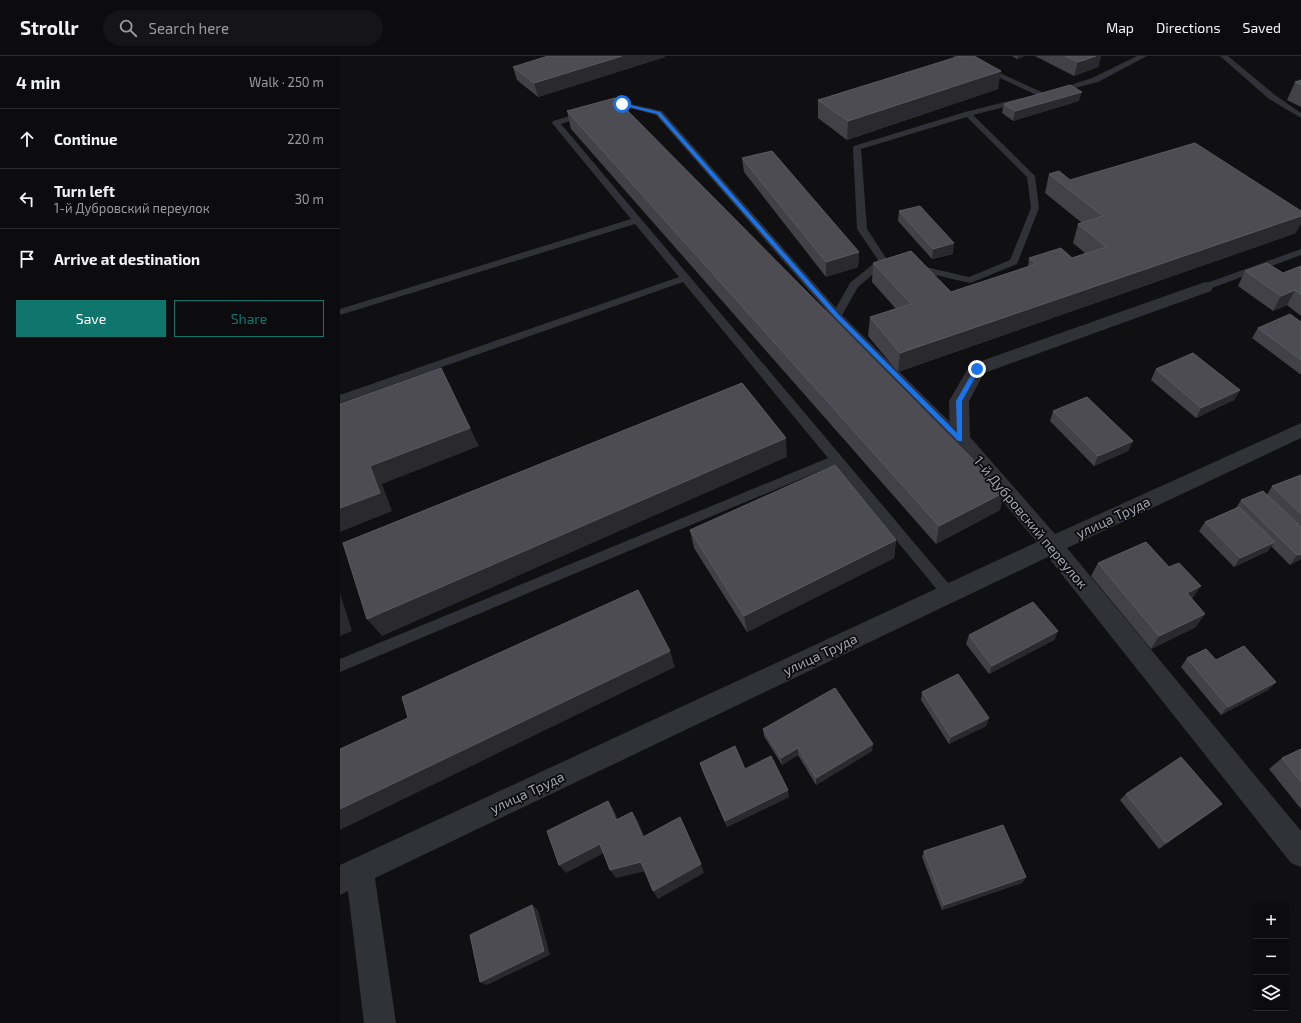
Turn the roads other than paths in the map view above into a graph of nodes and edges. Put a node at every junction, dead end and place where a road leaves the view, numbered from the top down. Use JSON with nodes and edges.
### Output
{"nodes":[{"id":1,"x":956,"y":56,"type":"edge"},
{"id":2,"x":1143,"y":56,"type":"edge"},
{"id":3,"x":1224,"y":56,"type":"edge"},
{"id":4,"x":1042,"y":94,"type":"junction"},
{"id":5,"x":968,"y":114,"type":"junction"},
{"id":6,"x":1301,"y":116,"type":"edge"},
{"id":7,"x":637,"y":220,"type":"junction"},
{"id":8,"x":1301,"y":252,"type":"edge"},
{"id":9,"x":905,"y":265,"type":"edge"},
{"id":10,"x":686,"y":278,"type":"junction"},
{"id":11,"x":1205,"y":287,"type":"joint"},
{"id":12,"x":340,"y":312,"type":"edge"},
{"id":13,"x":837,"y":316,"type":"junction"},
{"id":14,"x":340,"y":399,"type":"edge"},
{"id":15,"x":1301,"y":430,"type":"edge"},
{"id":16,"x":960,"y":439,"type":"junction"},
{"id":17,"x":836,"y":459,"type":"junction"},
{"id":18,"x":1052,"y":545,"type":"junction"},
{"id":19,"x":949,"y":594,"type":"junction"},
{"id":20,"x":340,"y":666,"type":"edge"},
{"id":21,"x":1301,"y":853,"type":"edge"},
{"id":22,"x":350,"y":876,"type":"edge"},
{"id":23,"x":380,"y":1023,"type":"edge"}],
"edges":[{"from":1,"to":4,"type":"lane"},
{"from":2,"to":4,"type":"lane"},
{"from":3,"to":6,"type":"lane"},
{"from":4,"to":5,"type":"lane"},
{"from":5,"to":9,"type":"lane"},
{"from":5,"to":13,"type":"lane"},
{"from":7,"to":10,"type":"lane"},
{"from":7,"to":12,"type":"lane"},
{"from":7,"to":13,"type":"lane"},
{"from":8,"to":11,"type":"lane"},
{"from":10,"to":14,"type":"lane"},
{"from":10,"to":17,"type":"lane"},
{"from":11,"to":16,"type":"street"},
{"from":13,"to":16,"type":"lane"},
{"from":15,"to":18,"type":"street","name":"улица Труда"},
{"from":16,"to":18,"type":"street","name":"1-й Дубровский переулок"},
{"from":17,"to":19,"type":"lane"},
{"from":17,"to":20,"type":"lane"},
{"from":18,"to":19,"type":"street","name":"улица Труда"},
{"from":18,"to":21,"type":"street","name":"1-й Дубровский переулок"},
{"from":19,"to":22,"type":"street","name":"улица Труда"},
{"from":22,"to":23,"type":"street"}]}
